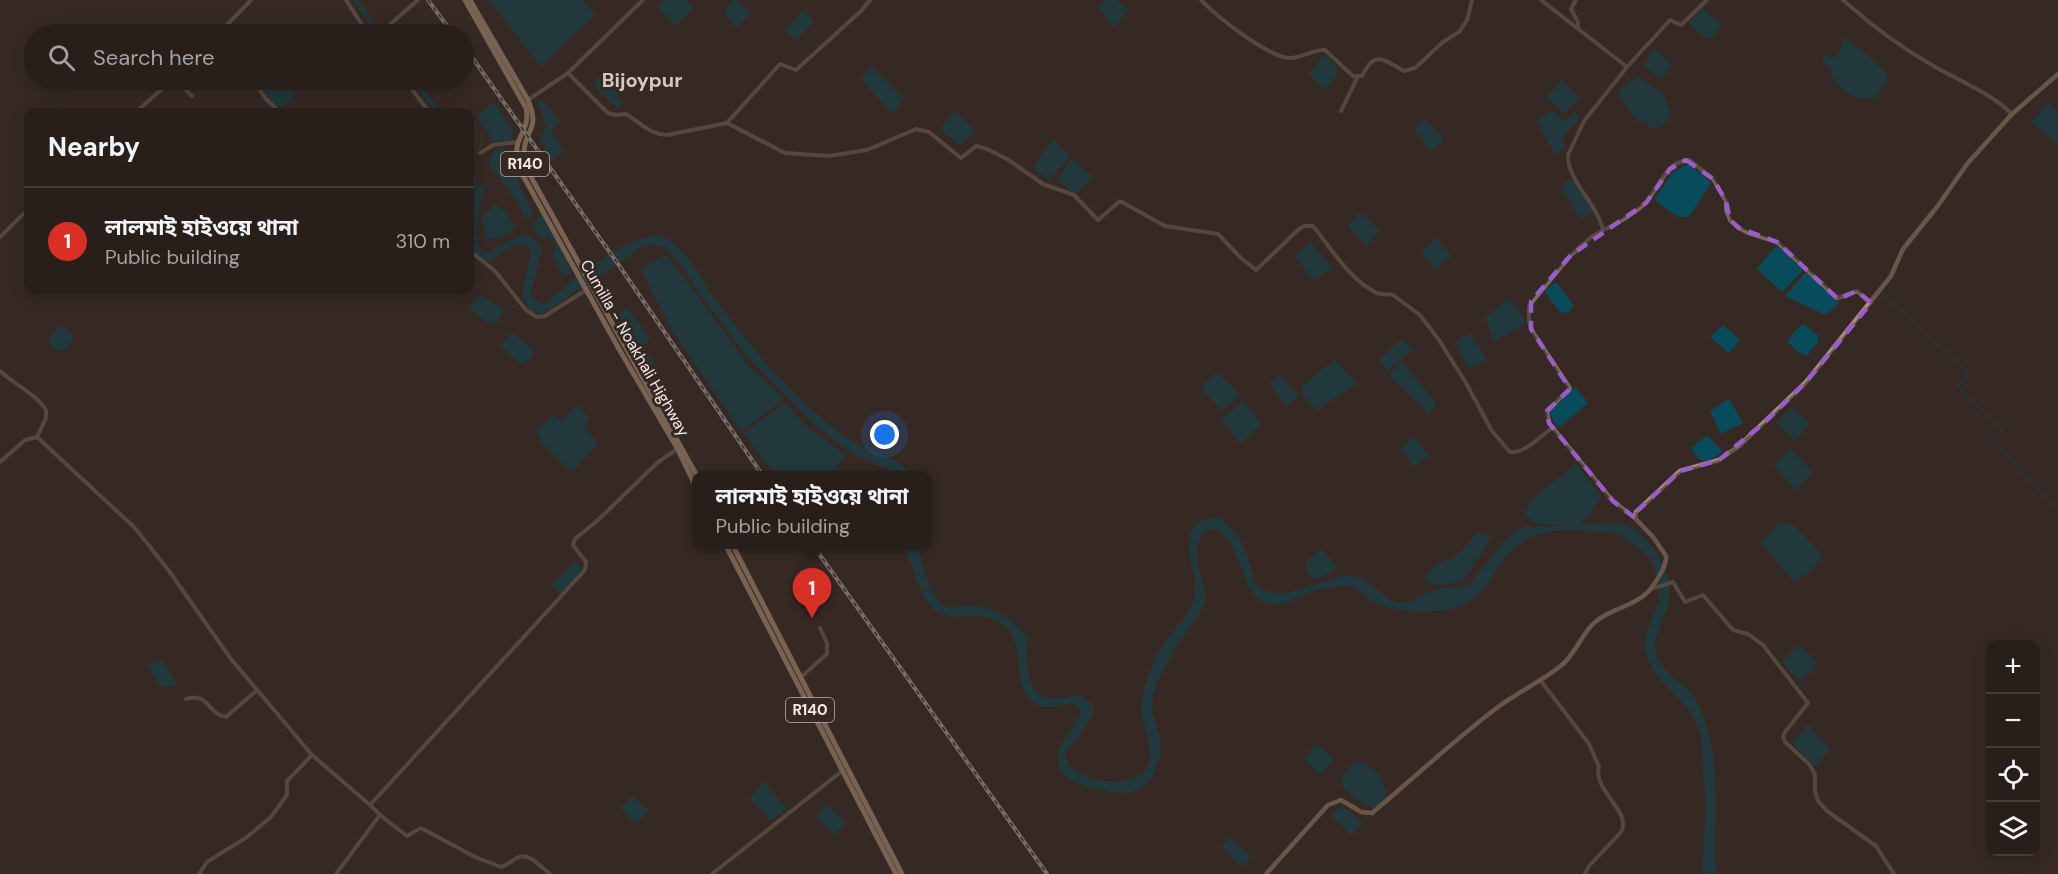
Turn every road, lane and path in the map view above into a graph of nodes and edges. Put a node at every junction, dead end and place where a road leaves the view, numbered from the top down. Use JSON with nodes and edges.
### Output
{"nodes":[{"id":1,"x":251,"y":0,"type":"edge"},
{"id":2,"x":346,"y":0,"type":"edge"},
{"id":3,"x":418,"y":0,"type":"edge"},
{"id":4,"x":465,"y":0,"type":"edge"},
{"id":5,"x":470,"y":0,"type":"edge"},
{"id":6,"x":643,"y":0,"type":"edge"},
{"id":7,"x":870,"y":0,"type":"edge"},
{"id":8,"x":1201,"y":0,"type":"edge"},
{"id":9,"x":1472,"y":0,"type":"edge"},
{"id":10,"x":1541,"y":0,"type":"edge"},
{"id":11,"x":1576,"y":0,"type":"edge"},
{"id":12,"x":1707,"y":0,"type":"edge"},
{"id":13,"x":1843,"y":0,"type":"edge"},
{"id":14,"x":228,"y":24,"type":"edge"},
{"id":15,"x":362,"y":24,"type":"edge"},
{"id":16,"x":391,"y":24,"type":"edge"},
{"id":17,"x":1578,"y":29,"type":"junction"},
{"id":18,"x":1627,"y":67,"type":"junction"},
{"id":19,"x":568,"y":73,"type":"junction"},
{"id":20,"x":2058,"y":74,"type":"edge"},
{"id":21,"x":1358,"y":76,"type":"junction"},
{"id":22,"x":162,"y":90,"type":"edge"},
{"id":23,"x":185,"y":90,"type":"edge"},
{"id":24,"x":260,"y":90,"type":"edge"},
{"id":25,"x":412,"y":90,"type":"edge"},
{"id":26,"x":192,"y":96,"type":"dead end"},
{"id":27,"x":528,"y":100,"type":"junction"},
{"id":28,"x":141,"y":108,"type":"edge"},
{"id":29,"x":276,"y":108,"type":"edge"},
{"id":30,"x":426,"y":108,"type":"edge"},
{"id":31,"x":1341,"y":111,"type":"dead end"},
{"id":32,"x":2012,"y":114,"type":"junction"},
{"id":33,"x":727,"y":123,"type":"junction"},
{"id":34,"x":518,"y":142,"type":"junction"},
{"id":35,"x":480,"y":153,"type":"dead end"},
{"id":36,"x":24,"y":212,"type":"edge"},
{"id":37,"x":553,"y":222,"type":"junction"},
{"id":38,"x":1603,"y":230,"type":"junction"},
{"id":39,"x":0,"y":237,"type":"edge"},
{"id":40,"x":474,"y":254,"type":"edge"},
{"id":41,"x":572,"y":258,"type":"junction"},
{"id":42,"x":586,"y":290,"type":"junction"},
{"id":43,"x":1871,"y":303,"type":"junction"},
{"id":44,"x":0,"y":371,"type":"edge"},
{"id":45,"x":1552,"y":428,"type":"junction"},
{"id":46,"x":37,"y":437,"type":"junction"},
{"id":47,"x":677,"y":448,"type":"junction"},
{"id":48,"x":0,"y":462,"type":"edge"},
{"id":49,"x":694,"y":471,"type":"edge"},
{"id":50,"x":692,"y":479,"type":"edge"},
{"id":51,"x":1635,"y":518,"type":"junction"},
{"id":52,"x":729,"y":549,"type":"edge"},
{"id":53,"x":735,"y":549,"type":"edge"},
{"id":54,"x":1653,"y":587,"type":"junction"},
{"id":55,"x":820,"y":628,"type":"dead end"},
{"id":56,"x":800,"y":678,"type":"junction"},
{"id":57,"x":1541,"y":681,"type":"junction"},
{"id":58,"x":258,"y":690,"type":"junction"},
{"id":59,"x":186,"y":699,"type":"dead end"},
{"id":60,"x":312,"y":755,"type":"junction"},
{"id":61,"x":842,"y":771,"type":"junction"},
{"id":62,"x":370,"y":805,"type":"junction"},
{"id":63,"x":380,"y":815,"type":"junction"},
{"id":64,"x":200,"y":874,"type":"edge"},
{"id":65,"x":336,"y":874,"type":"edge"},
{"id":66,"x":550,"y":874,"type":"edge"},
{"id":67,"x":712,"y":874,"type":"edge"},
{"id":68,"x":896,"y":874,"type":"edge"},
{"id":69,"x":902,"y":874,"type":"edge"},
{"id":70,"x":1266,"y":874,"type":"edge"},
{"id":71,"x":1585,"y":874,"type":"edge"},
{"id":72,"x":1893,"y":874,"type":"edge"}],
"edges":[{"from":1,"to":14,"type":"street"},
{"from":2,"to":15,"type":"street"},
{"from":3,"to":16,"type":"street"},
{"from":4,"to":34,"type":"main road","number":"R140"},
{"from":5,"to":27,"type":"main road","number":"R140"},
{"from":6,"to":19,"type":"street"},
{"from":7,"to":33,"type":"street"},
{"from":8,"to":21,"type":"street"},
{"from":9,"to":21,"type":"street"},
{"from":10,"to":17,"type":"street"},
{"from":11,"to":17,"type":"street"},
{"from":12,"to":18,"type":"street"},
{"from":13,"to":32,"type":"street"},
{"from":17,"to":18,"type":"street"},
{"from":18,"to":38,"type":"street"},
{"from":19,"to":27,"type":"street"},
{"from":19,"to":33,"type":"street"},
{"from":20,"to":32,"type":"main road"},
{"from":21,"to":31,"type":"street"},
{"from":22,"to":28,"type":"street"},
{"from":23,"to":26,"type":"street"},
{"from":24,"to":29,"type":"street"},
{"from":25,"to":30,"type":"street"},
{"from":27,"to":37,"type":"main road","number":"R140"},
{"from":32,"to":43,"type":"main road"},
{"from":33,"to":45,"type":"street"},
{"from":34,"to":35,"type":"street"},
{"from":34,"to":37,"type":"main road","number":"R140"},
{"from":36,"to":39,"type":"street"},
{"from":37,"to":41,"type":"main road","name":"Cumilla - Noakhali Highway","number":"R140"},
{"from":38,"to":43,"type":"street"},
{"from":38,"to":45,"type":"street"},
{"from":40,"to":42,"type":"street"},
{"from":41,"to":42,"type":"main road","name":"Cumilla - Noakhali Highway","number":"R140"},
{"from":41,"to":49,"type":"main road","name":"Cumilla - Noakhali Highway","number":"R140"},
{"from":42,"to":47,"type":"main road","name":"Cumilla - Noakhali Highway","number":"R140"},
{"from":43,"to":51,"type":"main road"},
{"from":44,"to":46,"type":"street"},
{"from":45,"to":51,"type":"street"},
{"from":46,"to":48,"type":"street"},
{"from":46,"to":58,"type":"street"},
{"from":47,"to":50,"type":"main road","name":"Cumilla - Noakhali Highway","number":"R140"},
{"from":47,"to":62,"type":"street"},
{"from":51,"to":54,"type":"main road"},
{"from":52,"to":61,"type":"main road","number":"R140"},
{"from":53,"to":56,"type":"main road","number":"R140"},
{"from":54,"to":57,"type":"main road"},
{"from":54,"to":72,"type":"street"},
{"from":55,"to":56,"type":"street"},
{"from":56,"to":69,"type":"main road","number":"R140"},
{"from":57,"to":70,"type":"main road"},
{"from":57,"to":71,"type":"street"},
{"from":58,"to":59,"type":"street"},
{"from":58,"to":60,"type":"street"},
{"from":60,"to":62,"type":"street"},
{"from":60,"to":64,"type":"street"},
{"from":61,"to":67,"type":"street"},
{"from":61,"to":68,"type":"main road","number":"R140"},
{"from":62,"to":63,"type":"street"},
{"from":63,"to":65,"type":"street"},
{"from":63,"to":66,"type":"street"}]}
